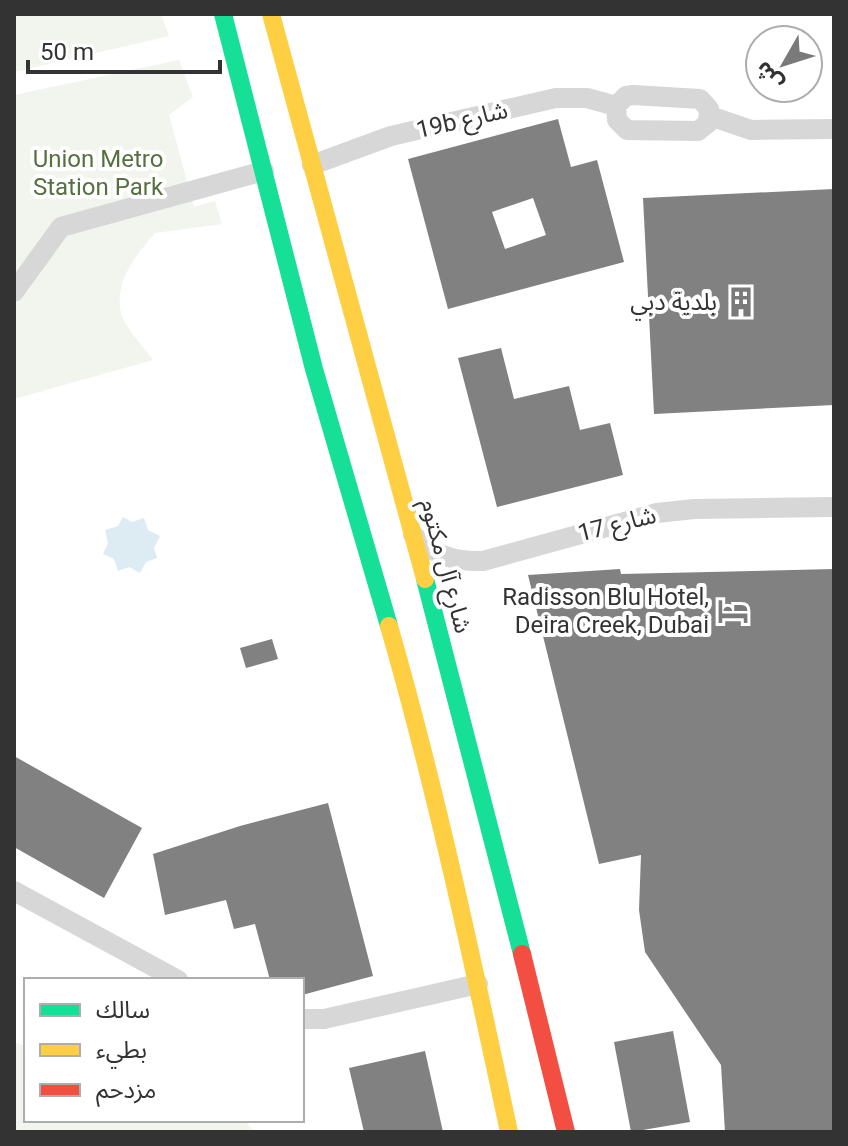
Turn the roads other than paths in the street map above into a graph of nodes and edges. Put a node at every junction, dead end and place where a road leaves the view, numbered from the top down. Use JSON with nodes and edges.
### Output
{"nodes":[{"id":1,"x":223,"y":14,"type":"edge"},
{"id":2,"x":271,"y":14,"type":"edge"},
{"id":3,"x":616,"y":106,"type":"junction"},
{"id":4,"x":710,"y":116,"type":"junction"},
{"id":5,"x":834,"y":129,"type":"edge"},
{"id":6,"x":312,"y":165,"type":"junction"},
{"id":7,"x":264,"y":171,"type":"junction"},
{"id":8,"x":14,"y":292,"type":"edge"},
{"id":9,"x":834,"y":507,"type":"edge"},
{"id":10,"x":412,"y":535,"type":"junction"},
{"id":11,"x":436,"y":707,"type":"junction"},
{"id":12,"x":14,"y":891,"type":"edge"},
{"id":13,"x":174,"y":978,"type":"edge"},
{"id":14,"x":478,"y":984,"type":"junction"},
{"id":15,"x":304,"y":1019,"type":"edge"},
{"id":16,"x":510,"y":1049,"type":"dead end"},
{"id":17,"x":509,"y":1132,"type":"edge"},
{"id":18,"x":566,"y":1132,"type":"edge"}],
"edges":[{"from":1,"to":7,"type":"main road","name":"شارع آل مكتوم"},
{"from":2,"to":6,"type":"main road","name":"شارع آل مكتوم"},
{"from":3,"to":4,"type":"street","name":"19b شارع"},
{"from":3,"to":4,"type":"street"},
{"from":3,"to":6,"type":"street","name":"19b شارع"},
{"from":4,"to":5,"type":"street","name":"19b شارع"},
{"from":6,"to":10,"type":"main road","name":"شارع آل مكتوم"},
{"from":7,"to":8,"type":"street"},
{"from":7,"to":11,"type":"main road","name":"شارع آل مكتوم"},
{"from":9,"to":10,"type":"street","name":"شارع 17"},
{"from":10,"to":11,"type":"main road","name":"شارع آل مكتوم"},
{"from":11,"to":14,"type":"main road","name":"شارع آل مكتوم"},
{"from":11,"to":18,"type":"main road","name":"شارع آل مكتوم"},
{"from":12,"to":13,"type":"street"},
{"from":14,"to":15,"type":"street"},
{"from":14,"to":16,"type":"main road"},
{"from":14,"to":17,"type":"main road","name":"شارع آل مكتوم"}]}
